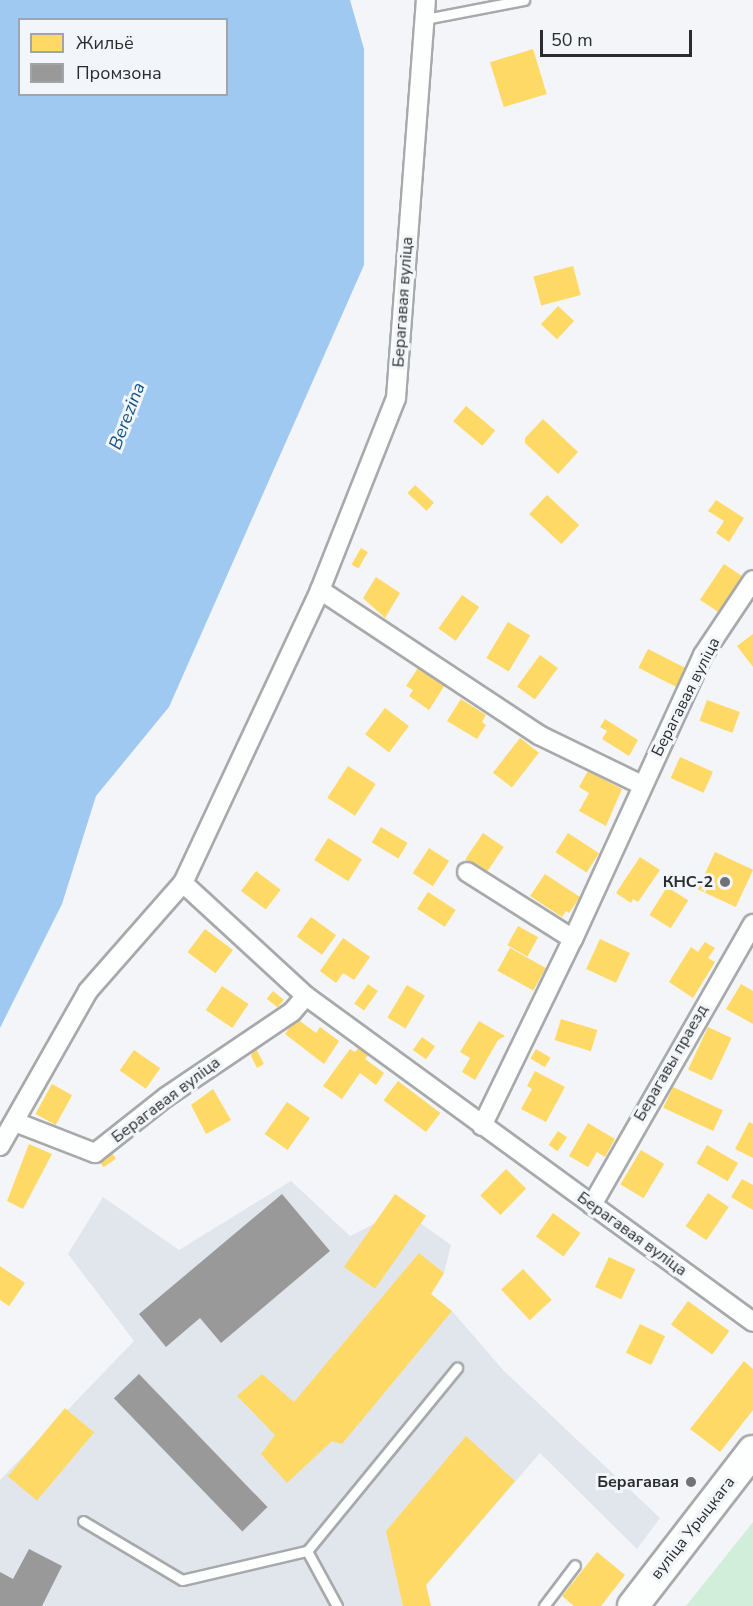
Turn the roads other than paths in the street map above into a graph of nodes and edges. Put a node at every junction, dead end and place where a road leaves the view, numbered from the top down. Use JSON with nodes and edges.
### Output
{"nodes":[{"id":1,"x":426,"y":0,"type":"edge"},
{"id":2,"x":524,"y":0,"type":"edge"},
{"id":3,"x":425,"y":19,"type":"junction"},
{"id":4,"x":753,"y":580,"type":"edge"},
{"id":5,"x":320,"y":590,"type":"junction"},
{"id":6,"x":642,"y":785,"type":"junction"},
{"id":7,"x":466,"y":872,"type":"dead end"},
{"id":8,"x":183,"y":883,"type":"junction"},
{"id":9,"x":753,"y":924,"type":"edge"},
{"id":10,"x":573,"y":939,"type":"junction"},
{"id":11,"x":306,"y":996,"type":"junction"},
{"id":12,"x":15,"y":1122,"type":"junction"},
{"id":13,"x":482,"y":1126,"type":"junction"},
{"id":14,"x":0,"y":1146,"type":"edge"},
{"id":15,"x":592,"y":1204,"type":"junction"},
{"id":16,"x":753,"y":1322,"type":"edge"},
{"id":17,"x":457,"y":1368,"type":"dead end"},
{"id":18,"x":753,"y":1451,"type":"edge"},
{"id":19,"x":82,"y":1521,"type":"dead end"},
{"id":20,"x":307,"y":1551,"type":"junction"},
{"id":21,"x":575,"y":1565,"type":"dead end"},
{"id":22,"x":337,"y":1606,"type":"edge"},
{"id":23,"x":544,"y":1606,"type":"edge"},
{"id":24,"x":633,"y":1606,"type":"edge"}],
"edges":[{"from":1,"to":3,"type":"street","name":"Берагавая вуліца"},
{"from":2,"to":3,"type":"lane"},
{"from":3,"to":5,"type":"street","name":"Берагавая вуліца"},
{"from":4,"to":6,"type":"street","name":"Берагавая вуліца"},
{"from":5,"to":6,"type":"street"},
{"from":5,"to":8,"type":"street","name":"Берагавая вуліца"},
{"from":6,"to":10,"type":"street","name":"Берагавая вуліца"},
{"from":7,"to":10,"type":"street"},
{"from":8,"to":11,"type":"street","name":"Берагавая вуліца"},
{"from":8,"to":12,"type":"street","name":"Берагавая вуліца"},
{"from":9,"to":15,"type":"street","name":"Берагавы праезд"},
{"from":10,"to":13,"type":"street","name":"Берагавая вуліца"},
{"from":11,"to":12,"type":"street","name":"Берагавая вуліца"},
{"from":11,"to":13,"type":"street","name":"Берагавая вуліца"},
{"from":12,"to":14,"type":"street","name":"Берагавая вуліца"},
{"from":13,"to":15,"type":"street","name":"Берагавая вуліца"},
{"from":15,"to":16,"type":"street","name":"Берагавая вуліца"},
{"from":17,"to":20,"type":"lane"},
{"from":18,"to":24,"type":"main road","name":"вуліца Урыцкага"},
{"from":19,"to":20,"type":"lane"},
{"from":20,"to":22,"type":"lane"},
{"from":21,"to":23,"type":"lane"}]}
